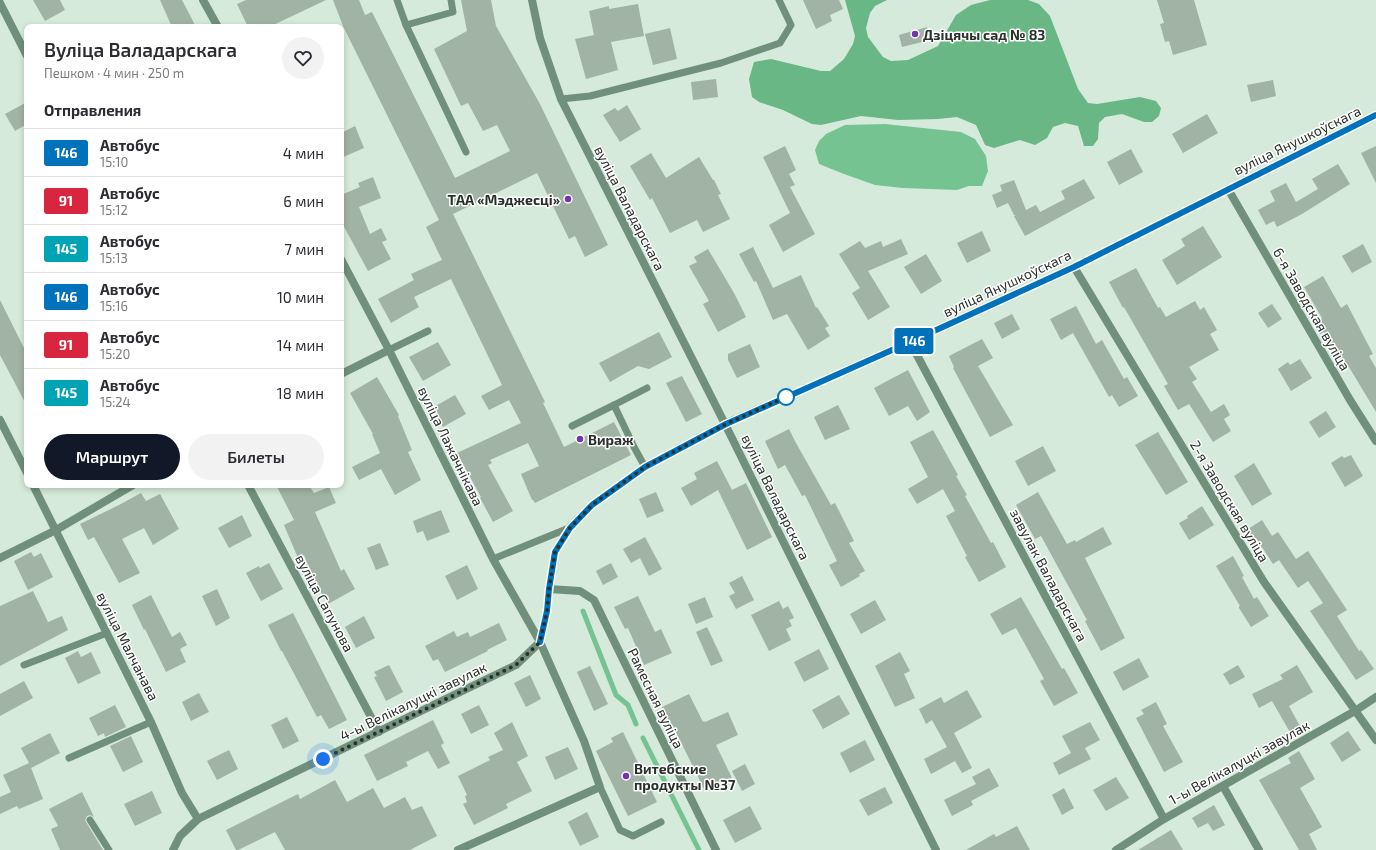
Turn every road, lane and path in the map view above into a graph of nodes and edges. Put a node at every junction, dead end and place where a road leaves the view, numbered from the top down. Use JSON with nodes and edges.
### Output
{"nodes":[{"id":1,"x":203,"y":0,"type":"edge"},
{"id":2,"x":397,"y":0,"type":"edge"},
{"id":3,"x":451,"y":0,"type":"edge"},
{"id":4,"x":532,"y":0,"type":"edge"},
{"id":5,"x":779,"y":0,"type":"edge"},
{"id":6,"x":0,"y":3,"type":"edge"},
{"id":7,"x":216,"y":24,"type":"edge"},
{"id":8,"x":406,"y":25,"type":"junction"},
{"id":9,"x":24,"y":50,"type":"edge"},
{"id":10,"x":560,"y":99,"type":"junction"},
{"id":11,"x":1376,"y":115,"type":"edge"},
{"id":12,"x":466,"y":152,"type":"dead end"},
{"id":13,"x":1228,"y":189,"type":"junction"},
{"id":14,"x":344,"y":266,"type":"edge"},
{"id":15,"x":1074,"y":267,"type":"junction"},
{"id":16,"x":428,"y":331,"type":"dead end"},
{"id":17,"x":910,"y":342,"type":"junction"},
{"id":18,"x":389,"y":350,"type":"junction"},
{"id":19,"x":344,"y":372,"type":"edge"},
{"id":20,"x":647,"y":388,"type":"dead end"},
{"id":21,"x":614,"y":405,"type":"junction"},
{"id":22,"x":0,"y":420,"type":"edge"},
{"id":23,"x":726,"y":424,"type":"junction"},
{"id":24,"x":572,"y":426,"type":"dead end"},
{"id":25,"x":1376,"y":441,"type":"edge"},
{"id":26,"x":24,"y":467,"type":"edge"},
{"id":27,"x":645,"y":467,"type":"junction"},
{"id":28,"x":35,"y":488,"type":"edge"},
{"id":29,"x":128,"y":488,"type":"edge"},
{"id":30,"x":250,"y":488,"type":"edge"},
{"id":31,"x":570,"y":528,"type":"junction"},
{"id":32,"x":56,"y":530,"type":"junction"},
{"id":33,"x":0,"y":558,"type":"edge"},
{"id":34,"x":493,"y":559,"type":"junction"},
{"id":35,"x":549,"y":589,"type":"junction"},
{"id":36,"x":107,"y":633,"type":"junction"},
{"id":37,"x":540,"y":642,"type":"junction"},
{"id":38,"x":24,"y":665,"type":"dead end"},
{"id":39,"x":1376,"y":697,"type":"edge"},
{"id":40,"x":1355,"y":711,"type":"junction"},
{"id":41,"x":151,"y":722,"type":"junction"},
{"id":42,"x":379,"y":732,"type":"junction"},
{"id":43,"x":1376,"y":740,"type":"edge"},
{"id":44,"x":69,"y":758,"type":"dead end"},
{"id":45,"x":1223,"y":786,"type":"junction"},
{"id":46,"x":600,"y":787,"type":"junction"},
{"id":47,"x":198,"y":819,"type":"junction"},
{"id":48,"x":1164,"y":819,"type":"junction"},
{"id":49,"x":90,"y":820,"type":"dead end"},
{"id":50,"x":661,"y":822,"type":"dead end"},
{"id":51,"x":109,"y":850,"type":"edge"},
{"id":52,"x":172,"y":850,"type":"edge"},
{"id":53,"x":458,"y":850,"type":"edge"},
{"id":54,"x":716,"y":850,"type":"edge"},
{"id":55,"x":936,"y":850,"type":"edge"},
{"id":56,"x":1116,"y":850,"type":"edge"},
{"id":57,"x":1259,"y":850,"type":"edge"}],
"edges":[{"from":1,"to":7,"type":"street"},
{"from":2,"to":8,"type":"lane"},
{"from":3,"to":8,"type":"lane"},
{"from":4,"to":10,"type":"street","name":"вуліца Валадарскага"},
{"from":5,"to":10,"type":"lane"},
{"from":6,"to":9,"type":"street"},
{"from":8,"to":12,"type":"lane"},
{"from":10,"to":23,"type":"street","name":"вуліца Валадарскага"},
{"from":11,"to":13,"type":"street","name":"вуліца Янушкоўскага"},
{"from":13,"to":15,"type":"street","name":"вуліца Янушкоўскага"},
{"from":13,"to":25,"type":"street","name":"6-я Заводская вуліца"},
{"from":14,"to":18,"type":"street","name":"вуліца Лажачнікава"},
{"from":15,"to":17,"type":"street","name":"вуліца Янушкоўскага"},
{"from":15,"to":40,"type":"street","name":"2-я Заводская вуліца"},
{"from":16,"to":18,"type":"lane"},
{"from":17,"to":23,"type":"street","name":"вуліца Янушкоўскага"},
{"from":17,"to":48,"type":"street","name":"завулак Валадарскага"},
{"from":18,"to":19,"type":"street"},
{"from":18,"to":34,"type":"street","name":"вуліца Лажачнікава"},
{"from":20,"to":21,"type":"lane"},
{"from":21,"to":24,"type":"lane"},
{"from":21,"to":27,"type":"lane"},
{"from":22,"to":26,"type":"street"},
{"from":23,"to":27,"type":"street","name":"вуліца Янушкоўскага"},
{"from":23,"to":55,"type":"street","name":"вуліца Валадарскага"},
{"from":27,"to":31,"type":"street","name":"вуліца Янушкоўскага"},
{"from":28,"to":32,"type":"street","name":"вуліца Малчанава"},
{"from":29,"to":32,"type":"street"},
{"from":30,"to":42,"type":"street","name":"вуліца Сапунова"},
{"from":31,"to":34,"type":"lane"},
{"from":31,"to":35,"type":"street","name":"вуліца Янушкоўскага"},
{"from":32,"to":33,"type":"street"},
{"from":32,"to":36,"type":"street","name":"вуліца Малчанава"},
{"from":34,"to":37,"type":"street","name":"вуліца Лажачнікава"},
{"from":35,"to":37,"type":"street","name":"вуліца Янушкоўскага"},
{"from":35,"to":54,"type":"street","name":"Рамесная вуліца"},
{"from":36,"to":38,"type":"lane"},
{"from":36,"to":41,"type":"street","name":"вуліца Малчанава"},
{"from":37,"to":42,"type":"street","name":"4-ы Велікалуцкі завулак"},
{"from":37,"to":46,"type":"street","name":"вуліца Лажачнікава"},
{"from":39,"to":40,"type":"street","name":"1-ы Велікалуцкі завулак"},
{"from":40,"to":43,"type":"street","name":"2-я Заводская вуліца"},
{"from":40,"to":45,"type":"street","name":"1-ы Велікалуцкі завулак"},
{"from":41,"to":44,"type":"lane"},
{"from":41,"to":47,"type":"street","name":"вуліца Малчанава"},
{"from":42,"to":47,"type":"street","name":"4-ы Велікалуцкі завулак"},
{"from":45,"to":48,"type":"street","name":"1-ы Велікалуцкі завулак"},
{"from":45,"to":57,"type":"street"},
{"from":46,"to":50,"type":"lane"},
{"from":46,"to":53,"type":"street"},
{"from":47,"to":52,"type":"street","name":"4-ы Велікалуцкі завулак"},
{"from":48,"to":56,"type":"street","name":"1-ы Велікалуцкі завулак"},
{"from":49,"to":51,"type":"lane"}]}
